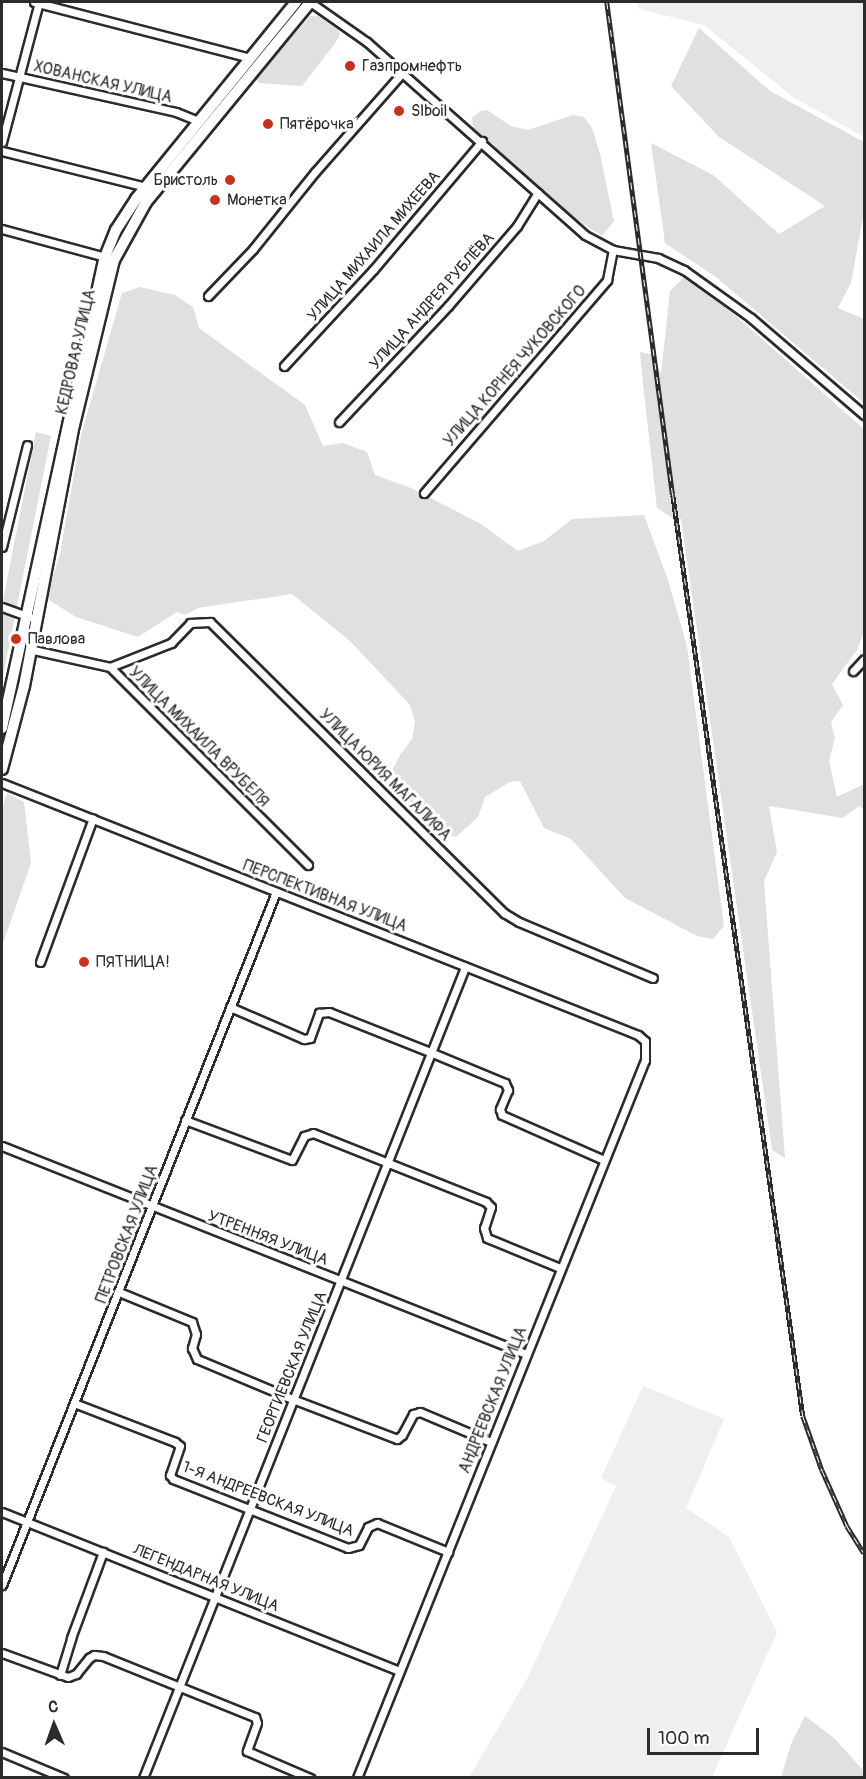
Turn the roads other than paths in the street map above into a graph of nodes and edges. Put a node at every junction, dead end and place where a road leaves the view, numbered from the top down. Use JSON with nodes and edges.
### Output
{"nodes":[{"id":1,"x":37,"y":2,"type":"edge"},
{"id":2,"x":296,"y":2,"type":"edge"},
{"id":3,"x":310,"y":2,"type":"edge"},
{"id":4,"x":250,"y":58,"type":"junction"},
{"id":5,"x":2,"y":73,"type":"edge"},
{"id":6,"x":402,"y":73,"type":"junction"},
{"id":7,"x":18,"y":77,"type":"junction"},
{"id":8,"x":198,"y":121,"type":"junction"},
{"id":9,"x":482,"y":141,"type":"junction"},
{"id":10,"x":2,"y":142,"type":"edge"},
{"id":11,"x":2,"y":150,"type":"edge"},
{"id":12,"x":146,"y":187,"type":"junction"},
{"id":13,"x":538,"y":193,"type":"junction"},
{"id":14,"x":2,"y":229,"type":"edge"},
{"id":15,"x":613,"y":250,"type":"junction"},
{"id":16,"x":105,"y":257,"type":"junction"},
{"id":17,"x":208,"y":296,"type":"dead end"},
{"id":18,"x":284,"y":366,"type":"dead end"},
{"id":19,"x":864,"y":415,"type":"edge"},
{"id":20,"x":339,"y":422,"type":"dead end"},
{"id":21,"x":27,"y":446,"type":"dead end"},
{"id":22,"x":424,"y":493,"type":"dead end"},
{"id":23,"x":2,"y":547,"type":"edge"},
{"id":24,"x":2,"y":607,"type":"edge"},
{"id":25,"x":32,"y":617,"type":"junction"},
{"id":26,"x":26,"y":648,"type":"junction"},
{"id":27,"x":864,"y":659,"type":"edge"},
{"id":28,"x":110,"y":667,"type":"junction"},
{"id":29,"x":853,"y":671,"type":"dead end"},
{"id":30,"x":2,"y":728,"type":"edge"},
{"id":31,"x":2,"y":769,"type":"edge"},
{"id":32,"x":2,"y":783,"type":"edge"},
{"id":33,"x":93,"y":818,"type":"junction"},
{"id":34,"x":308,"y":865,"type":"dead end"},
{"id":35,"x":276,"y":892,"type":"junction"},
{"id":36,"x":40,"y":962,"type":"dead end"},
{"id":37,"x":465,"y":967,"type":"junction"},
{"id":38,"x":653,"y":978,"type":"dead end"},
{"id":39,"x":230,"y":1007,"type":"junction"},
{"id":40,"x":638,"y":1035,"type":"joint"},
{"id":41,"x":430,"y":1052,"type":"junction"},
{"id":42,"x":185,"y":1120,"type":"junction"},
{"id":43,"x":2,"y":1146,"type":"edge"},
{"id":44,"x":604,"y":1160,"type":"junction"},
{"id":45,"x":386,"y":1163,"type":"junction"},
{"id":46,"x":151,"y":1207,"type":"junction"},
{"id":47,"x":560,"y":1268,"type":"junction"},
{"id":48,"x":341,"y":1281,"type":"junction"},
{"id":49,"x":119,"y":1292,"type":"junction"},
{"id":50,"x":526,"y":1354,"type":"junction"},
{"id":51,"x":295,"y":1400,"type":"junction"},
{"id":52,"x":74,"y":1403,"type":"junction"},
{"id":53,"x":491,"y":1442,"type":"junction"},
{"id":54,"x":250,"y":1508,"type":"junction"},
{"id":55,"x":2,"y":1512,"type":"edge"},
{"id":56,"x":26,"y":1521,"type":"junction"},
{"id":57,"x":103,"y":1552,"type":"junction"},
{"id":58,"x":448,"y":1552,"type":"junction"},
{"id":59,"x":2,"y":1585,"type":"edge"},
{"id":60,"x":216,"y":1596,"type":"junction"},
{"id":61,"x":2,"y":1653,"type":"edge"},
{"id":62,"x":399,"y":1671,"type":"junction"},
{"id":63,"x":60,"y":1675,"type":"junction"},
{"id":64,"x":179,"y":1688,"type":"junction"},
{"id":65,"x":2,"y":1752,"type":"edge"},
{"id":66,"x":64,"y":1778,"type":"edge"},
{"id":67,"x":143,"y":1778,"type":"edge"},
{"id":68,"x":310,"y":1778,"type":"edge"},
{"id":69,"x":357,"y":1778,"type":"edge"}],
"edges":[{"from":1,"to":4,"type":"street"},
{"from":1,"to":7,"type":"street"},
{"from":2,"to":4,"type":"main road","name":"КЕДРОВАЯ УЛИЦА"},
{"from":3,"to":6,"type":"street"},
{"from":3,"to":25,"type":"main road","name":"КЕДРОВАЯ УЛИЦА"},
{"from":4,"to":8,"type":"main road","name":"КЕДРОВАЯ УЛИЦА"},
{"from":5,"to":7,"type":"street","name":"ХОВАНСКАЯ УЛИЦА"},
{"from":6,"to":9,"type":"street"},
{"from":6,"to":17,"type":"street"},
{"from":7,"to":8,"type":"street","name":"ХОВАНСКАЯ УЛИЦА"},
{"from":7,"to":10,"type":"street"},
{"from":8,"to":12,"type":"main road","name":"КЕДРОВАЯ УЛИЦА"},
{"from":9,"to":13,"type":"street"},
{"from":9,"to":18,"type":"street","name":"УЛИЦА МИХАИЛА МИХЕЕВА"},
{"from":11,"to":12,"type":"street"},
{"from":12,"to":16,"type":"main road","name":"КЕДРОВАЯ УЛИЦА"},
{"from":13,"to":15,"type":"street"},
{"from":13,"to":20,"type":"street","name":"УЛИЦА АНДРЕЯ РУБЛЁВА"},
{"from":14,"to":16,"type":"street"},
{"from":15,"to":19,"type":"street"},
{"from":15,"to":22,"type":"street","name":"УЛИЦА КОРНЕЯ ЧУКОВСКОГО"},
{"from":16,"to":25,"type":"main road","name":"КЕДРОВАЯ УЛИЦА"},
{"from":21,"to":23,"type":"street"},
{"from":24,"to":25,"type":"street"},
{"from":25,"to":26,"type":"main road","name":"КЕДРОВАЯ УЛИЦА"},
{"from":26,"to":28,"type":"street","name":"УЛИЦА МИХАИЛА ВРУБЕЛЯ"},
{"from":26,"to":30,"type":"main road","name":"КЕДРОВАЯ УЛИЦА"},
{"from":26,"to":31,"type":"main road","name":"КЕДРОВАЯ УЛИЦА"},
{"from":27,"to":29,"type":"street"},
{"from":28,"to":34,"type":"street","name":"УЛИЦА МИХАИЛА ВРУБЕЛЯ"},
{"from":28,"to":38,"type":"street","name":"УЛИЦА ЮРИЯ МАГАЛИФА"},
{"from":32,"to":33,"type":"street","name":"ПЕРСПЕКТИВНАЯ УЛИЦА"},
{"from":33,"to":35,"type":"street","name":"ПЕРСПЕКТИВНАЯ УЛИЦА"},
{"from":33,"to":36,"type":"street"},
{"from":35,"to":37,"type":"street","name":"ПЕРСПЕКТИВНАЯ УЛИЦА"},
{"from":35,"to":39,"type":"street","name":"ПЕТРОВСКАЯ УЛИЦА"},
{"from":37,"to":40,"type":"street","name":"ПЕРСПЕКТИВНАЯ УЛИЦА"},
{"from":37,"to":41,"type":"street","name":"ГЕОРГИЕВСКАЯ УЛИЦА"},
{"from":39,"to":41,"type":"street"},
{"from":39,"to":42,"type":"street","name":"ПЕТРОВСКАЯ УЛИЦА"},
{"from":40,"to":44,"type":"street","name":"АНДРЕЕВСКАЯ УЛИЦА"},
{"from":41,"to":44,"type":"street"},
{"from":41,"to":45,"type":"street","name":"ГЕОРГИЕВСКАЯ УЛИЦА"},
{"from":42,"to":45,"type":"street"},
{"from":42,"to":46,"type":"street","name":"ПЕТРОВСКАЯ УЛИЦА"},
{"from":43,"to":46,"type":"street","name":"УТРЕННЯЯ УЛИЦА"},
{"from":44,"to":47,"type":"street","name":"АНДРЕЕВСКАЯ УЛИЦА"},
{"from":45,"to":47,"type":"street"},
{"from":45,"to":48,"type":"street","name":"ГЕОРГИЕВСКАЯ УЛИЦА"},
{"from":46,"to":48,"type":"street","name":"УТРЕННЯЯ УЛИЦА"},
{"from":46,"to":49,"type":"street","name":"ПЕТРОВСКАЯ УЛИЦА"},
{"from":47,"to":50,"type":"street","name":"АНДРЕЕВСКАЯ УЛИЦА"},
{"from":48,"to":50,"type":"street","name":"УТРЕННЯЯ УЛИЦА"},
{"from":48,"to":51,"type":"street","name":"ГЕОРГИЕВСКАЯ УЛИЦА"},
{"from":49,"to":51,"type":"street"},
{"from":49,"to":52,"type":"street","name":"ПЕТРОВСКАЯ УЛИЦА"},
{"from":50,"to":53,"type":"street","name":"АНДРЕЕВСКАЯ УЛИЦА"},
{"from":51,"to":53,"type":"street"},
{"from":51,"to":54,"type":"street","name":"ГЕОРГИЕВСКАЯ УЛИЦА"},
{"from":52,"to":54,"type":"street","name":"1-Я АНДРЕЕВСКАЯ УЛИЦА"},
{"from":52,"to":56,"type":"street","name":"ПЕТРОВСКАЯ УЛИЦА"},
{"from":53,"to":58,"type":"street","name":"АНДРЕЕВСКАЯ УЛИЦА"},
{"from":54,"to":58,"type":"street","name":"1-Я АНДРЕЕВСКАЯ УЛИЦА"},
{"from":54,"to":60,"type":"street","name":"ГЕОРГИЕВСКАЯ УЛИЦА"},
{"from":55,"to":56,"type":"street","name":"ЛЕГЕНДАРНАЯ УЛИЦА"},
{"from":56,"to":57,"type":"street","name":"ЛЕГЕНДАРНАЯ УЛИЦА"},
{"from":56,"to":59,"type":"street","name":"ПЕТРОВСКАЯ УЛИЦА"},
{"from":57,"to":60,"type":"street","name":"ЛЕГЕНДАРНАЯ УЛИЦА"},
{"from":57,"to":63,"type":"street"},
{"from":58,"to":62,"type":"street","name":"АНДРЕЕВСКАЯ УЛИЦА"},
{"from":60,"to":62,"type":"street","name":"ЛЕГЕНДАРНАЯ УЛИЦА"},
{"from":60,"to":64,"type":"street","name":"ГЕОРГИЕВСКАЯ УЛИЦА"},
{"from":61,"to":63,"type":"street"},
{"from":62,"to":69,"type":"street","name":"АНДРЕЕВСКАЯ УЛИЦА"},
{"from":63,"to":64,"type":"street"},
{"from":64,"to":67,"type":"street","name":"ГЕОРГИЕВСКАЯ УЛИЦА"},
{"from":64,"to":68,"type":"street"},
{"from":65,"to":66,"type":"street"}]}
